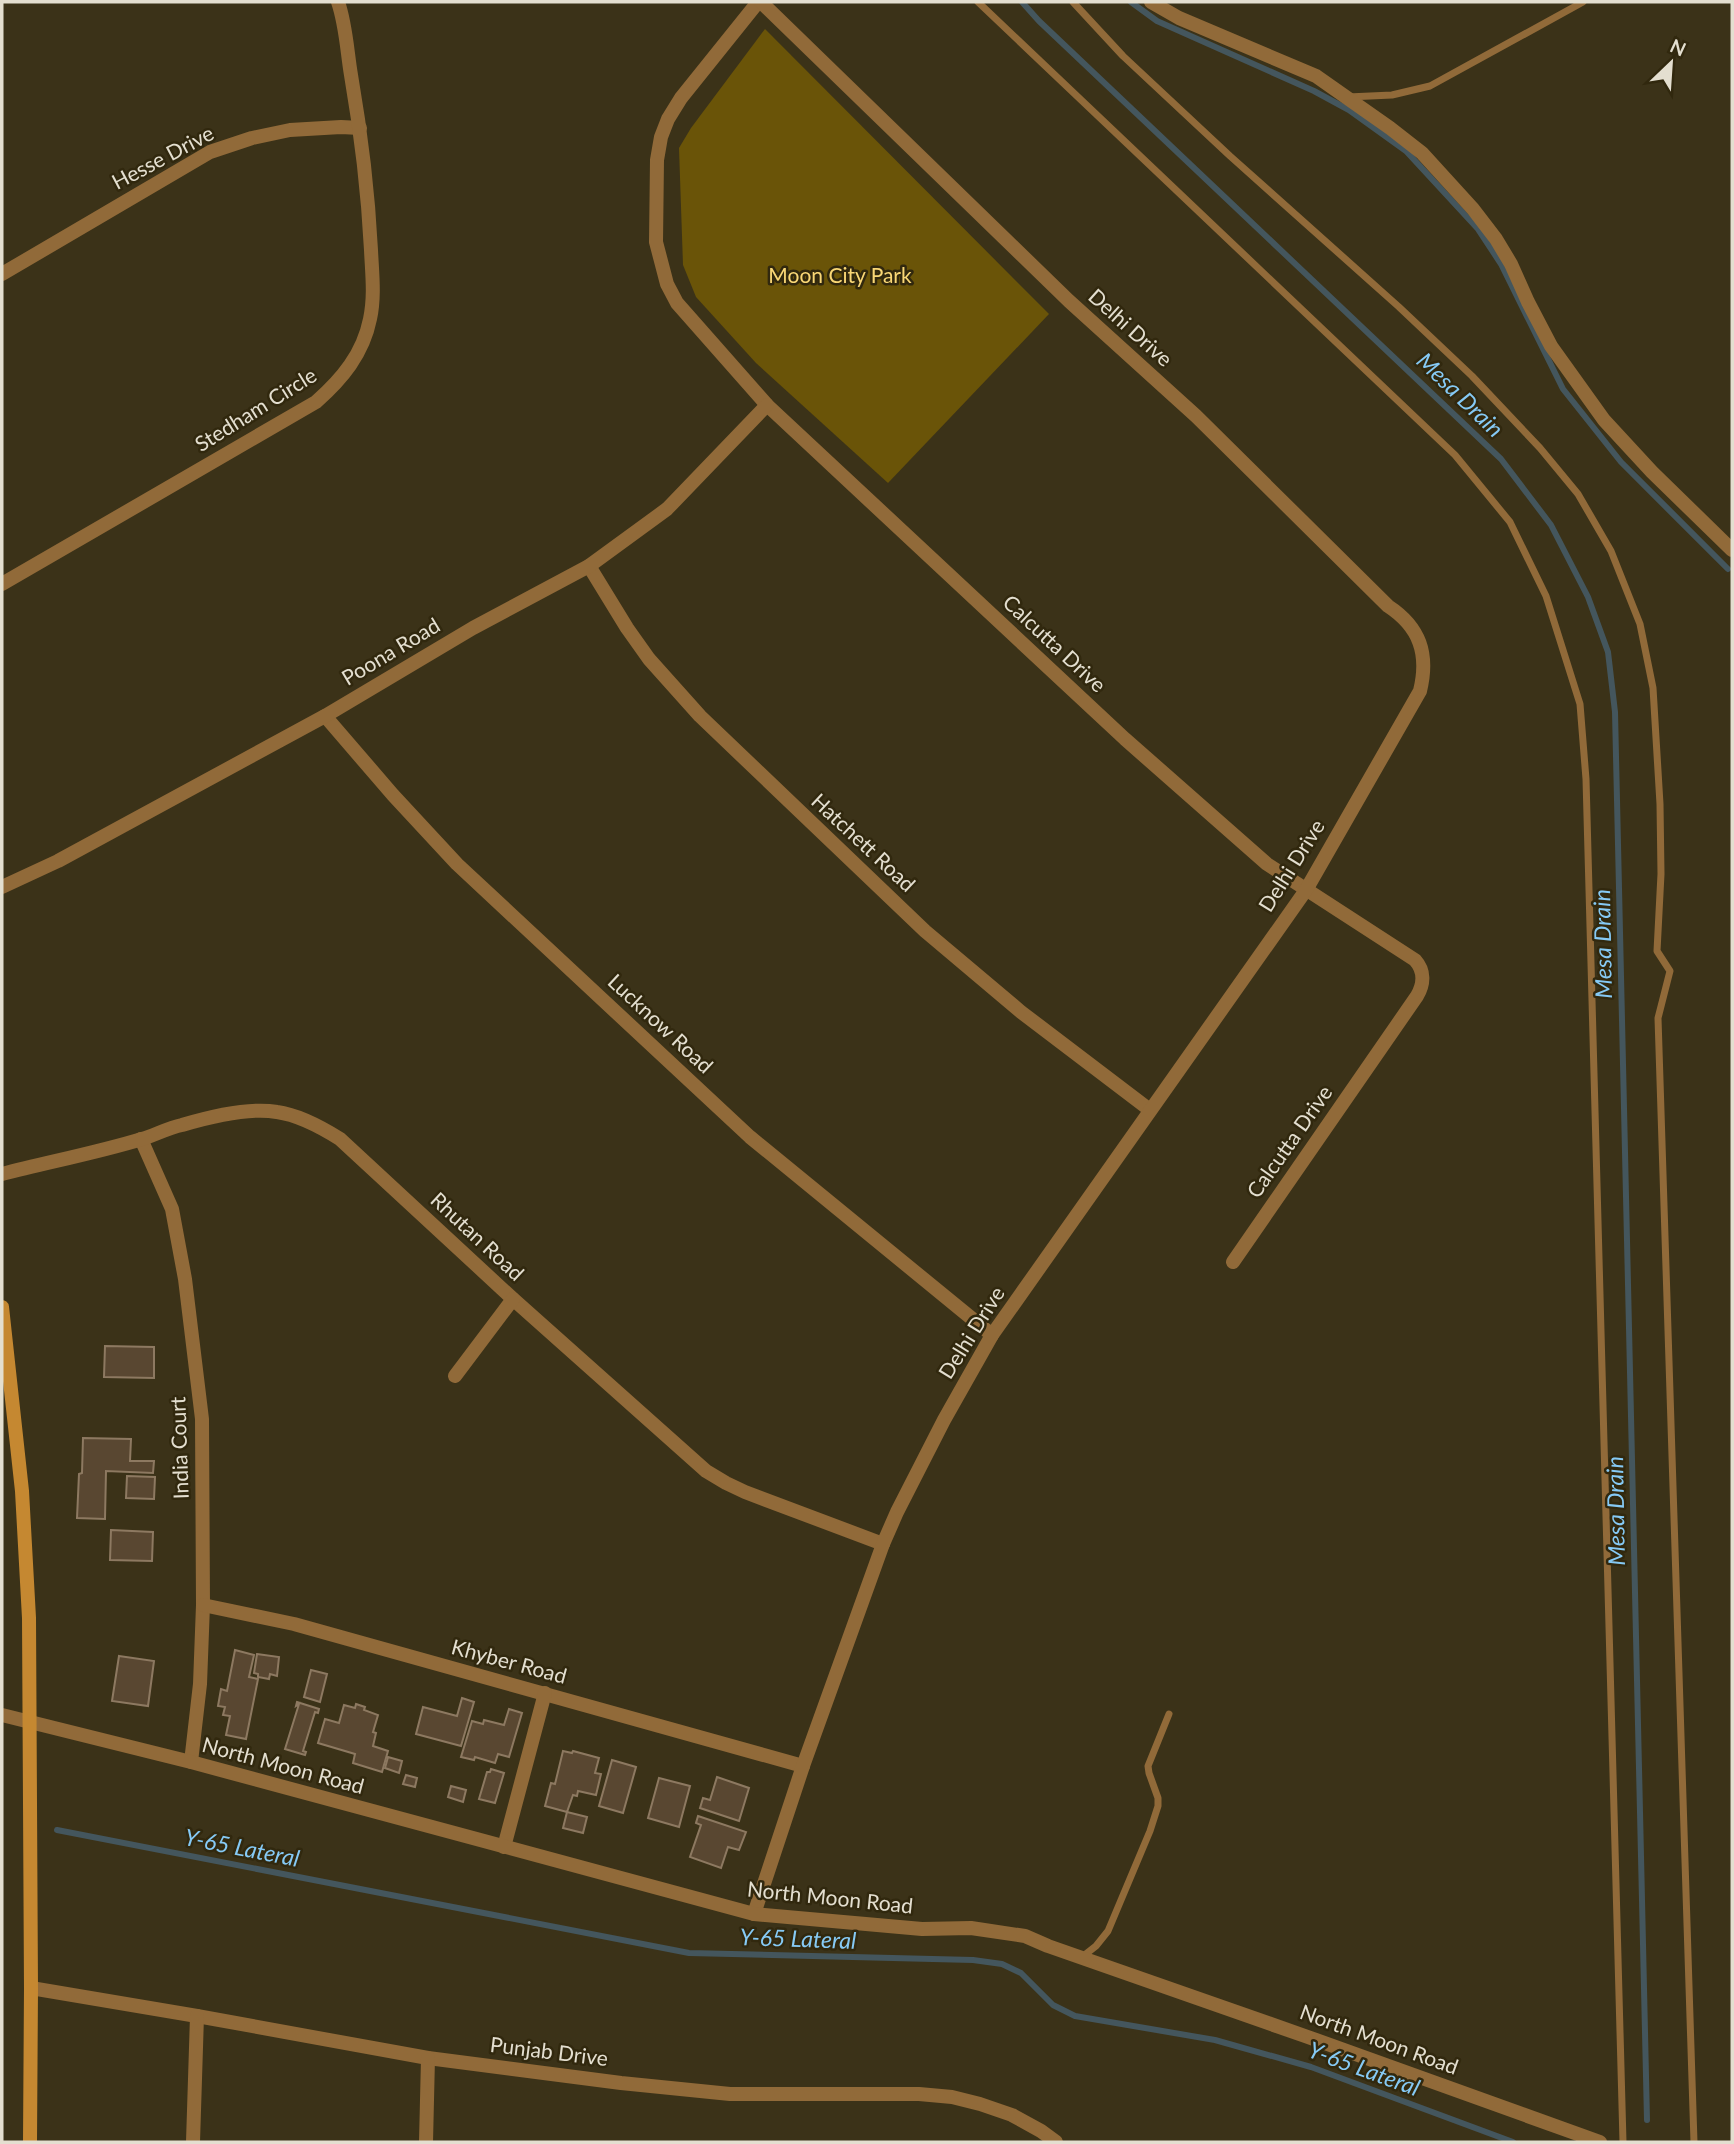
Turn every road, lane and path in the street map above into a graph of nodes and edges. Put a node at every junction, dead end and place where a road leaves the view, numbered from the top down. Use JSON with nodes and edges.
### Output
{"nodes":[{"id":1,"x":338,"y":2,"type":"edge"},
{"id":2,"x":759,"y":2,"type":"edge"},
{"id":3,"x":978,"y":2,"type":"edge"},
{"id":4,"x":1073,"y":2,"type":"edge"},
{"id":5,"x":1151,"y":2,"type":"edge"},
{"id":6,"x":1583,"y":2,"type":"edge"},
{"id":7,"x":1344,"y":97,"type":"junction"},
{"id":8,"x":360,"y":128,"type":"junction"},
{"id":9,"x":2,"y":274,"type":"edge"},
{"id":10,"x":767,"y":405,"type":"junction"},
{"id":11,"x":1732,"y":550,"type":"edge"},
{"id":12,"x":589,"y":566,"type":"junction"},
{"id":13,"x":2,"y":584,"type":"edge"},
{"id":14,"x":325,"y":716,"type":"junction"},
{"id":15,"x":2,"y":887,"type":"edge"},
{"id":16,"x":1306,"y":890,"type":"junction"},
{"id":17,"x":1150,"y":1110,"type":"junction"},
{"id":18,"x":141,"y":1139,"type":"junction"},
{"id":19,"x":2,"y":1174,"type":"edge"},
{"id":20,"x":1233,"y":1262,"type":"dead end"},
{"id":21,"x":513,"y":1299,"type":"junction"},
{"id":22,"x":2,"y":1307,"type":"edge"},
{"id":23,"x":992,"y":1335,"type":"junction"},
{"id":24,"x":455,"y":1376,"type":"dead end"},
{"id":25,"x":883,"y":1544,"type":"junction"},
{"id":26,"x":203,"y":1605,"type":"junction"},
{"id":27,"x":545,"y":1693,"type":"junction"},
{"id":28,"x":1169,"y":1714,"type":"dead end"},
{"id":29,"x":2,"y":1715,"type":"edge"},
{"id":30,"x":28,"y":1720,"type":"junction"},
{"id":31,"x":191,"y":1762,"type":"junction"},
{"id":32,"x":803,"y":1766,"type":"junction"},
{"id":33,"x":504,"y":1847,"type":"junction"},
{"id":34,"x":754,"y":1914,"type":"junction"},
{"id":35,"x":1081,"y":1958,"type":"junction"},
{"id":36,"x":31,"y":1988,"type":"junction"},
{"id":37,"x":197,"y":2016,"type":"junction"},
{"id":38,"x":428,"y":2058,"type":"junction"},
{"id":39,"x":30,"y":2142,"type":"edge"},
{"id":40,"x":193,"y":2142,"type":"edge"},
{"id":41,"x":426,"y":2142,"type":"edge"},
{"id":42,"x":1056,"y":2142,"type":"edge"},
{"id":43,"x":1600,"y":2142,"type":"edge"},
{"id":44,"x":1623,"y":2142,"type":"edge"},
{"id":45,"x":1694,"y":2142,"type":"edge"}],
"edges":[{"from":1,"to":8,"type":"street","name":"Stedham Circle"},
{"from":2,"to":10,"type":"street","name":"Calcutta Drive"},
{"from":2,"to":16,"type":"street","name":"Delhi Drive"},
{"from":3,"to":44,"type":"lane"},
{"from":4,"to":45,"type":"lane"},
{"from":5,"to":7,"type":"street"},
{"from":6,"to":7,"type":"lane"},
{"from":7,"to":11,"type":"street"},
{"from":8,"to":9,"type":"street","name":"Hesse Drive"},
{"from":8,"to":13,"type":"street","name":"Stedham Circle"},
{"from":10,"to":12,"type":"street","name":"Poona Road"},
{"from":10,"to":16,"type":"street","name":"Calcutta Drive"},
{"from":12,"to":14,"type":"street","name":"Poona Road"},
{"from":12,"to":17,"type":"street","name":"Hatchett Road"},
{"from":14,"to":15,"type":"street","name":"Poona Road"},
{"from":14,"to":23,"type":"street","name":"Lucknow Road"},
{"from":16,"to":17,"type":"street","name":"Delhi Drive"},
{"from":16,"to":20,"type":"street","name":"Calcutta Drive"},
{"from":17,"to":23,"type":"street","name":"Delhi Drive"},
{"from":18,"to":19,"type":"street","name":"Rhutan Road"},
{"from":18,"to":21,"type":"street","name":"Rhutan Road"},
{"from":18,"to":26,"type":"street","name":"India Court"},
{"from":21,"to":24,"type":"street"},
{"from":21,"to":25,"type":"street","name":"Rhutan Road"},
{"from":22,"to":30,"type":"main road"},
{"from":23,"to":25,"type":"street","name":"Delhi Drive"},
{"from":25,"to":32,"type":"street","name":"Delhi Drive"},
{"from":26,"to":27,"type":"street","name":"Khyber Road"},
{"from":26,"to":31,"type":"street","name":"India Court"},
{"from":27,"to":32,"type":"street","name":"Khyber Road"},
{"from":27,"to":33,"type":"street"},
{"from":28,"to":35,"type":"lane"},
{"from":29,"to":30,"type":"street","name":"North Moon Road"},
{"from":30,"to":31,"type":"street","name":"North Moon Road"},
{"from":30,"to":36,"type":"main road"},
{"from":31,"to":33,"type":"street","name":"North Moon Road"},
{"from":32,"to":34,"type":"street","name":"Delhi Drive"},
{"from":33,"to":34,"type":"street","name":"North Moon Road"},
{"from":34,"to":35,"type":"street","name":"North Moon Road"},
{"from":35,"to":43,"type":"street","name":"North Moon Road"},
{"from":36,"to":37,"type":"street","name":"Punjab Drive"},
{"from":36,"to":39,"type":"main road"},
{"from":37,"to":38,"type":"street","name":"Punjab Drive"},
{"from":37,"to":40,"type":"street"},
{"from":38,"to":41,"type":"street"},
{"from":38,"to":42,"type":"street","name":"Punjab Drive"}]}
